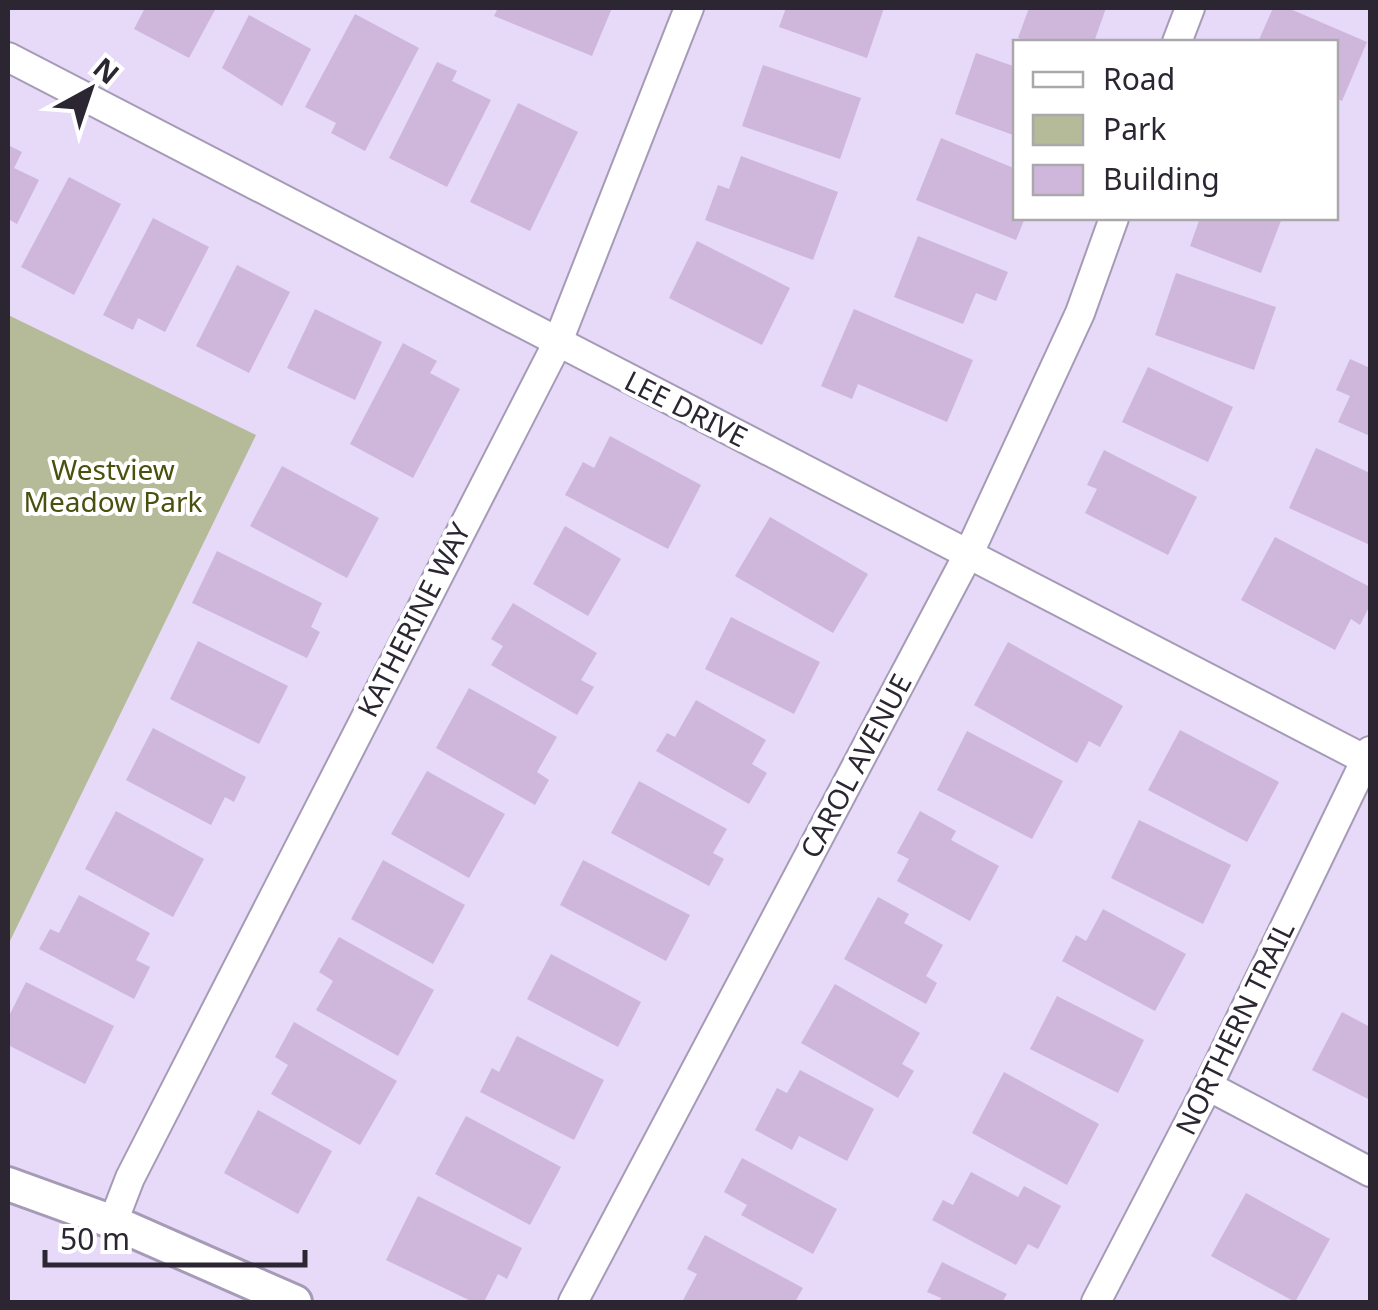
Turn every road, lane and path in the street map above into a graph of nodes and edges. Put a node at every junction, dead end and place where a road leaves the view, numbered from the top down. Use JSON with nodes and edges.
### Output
{"nodes":[{"id":1,"x":690,"y":8,"type":"edge"},
{"id":2,"x":1190,"y":8,"type":"edge"},
{"id":3,"x":1179,"y":40,"type":"edge"},
{"id":4,"x":8,"y":57,"type":"edge"},
{"id":5,"x":1113,"y":220,"type":"edge"},
{"id":6,"x":558,"y":344,"type":"junction"},
{"id":7,"x":968,"y":552,"type":"junction"},
{"id":8,"x":1368,"y":755,"type":"edge"},
{"id":9,"x":1208,"y":1086,"type":"junction"},
{"id":10,"x":1370,"y":1172,"type":"edge"},
{"id":11,"x":8,"y":1184,"type":"edge"},
{"id":12,"x":113,"y":1222,"type":"junction"},
{"id":13,"x":296,"y":1302,"type":"edge"},
{"id":14,"x":574,"y":1302,"type":"edge"},
{"id":15,"x":1096,"y":1302,"type":"edge"}],
"edges":[{"from":1,"to":6,"type":"street","name":"KATHERINE WAY"},
{"from":2,"to":3,"type":"street"},
{"from":4,"to":6,"type":"street","name":"LEE DRIVE"},
{"from":5,"to":7,"type":"street","name":"CAROL AVENUE"},
{"from":6,"to":7,"type":"street","name":"LEE DRIVE"},
{"from":6,"to":12,"type":"street","name":"KATHERINE WAY"},
{"from":7,"to":8,"type":"street","name":"LEE DRIVE"},
{"from":7,"to":14,"type":"street","name":"CAROL AVENUE"},
{"from":8,"to":9,"type":"street","name":"NORTHERN TRAIL"},
{"from":9,"to":10,"type":"street"},
{"from":9,"to":15,"type":"street","name":"NORTHERN TRAIL"},
{"from":11,"to":12,"type":"street"},
{"from":12,"to":13,"type":"street"}]}
